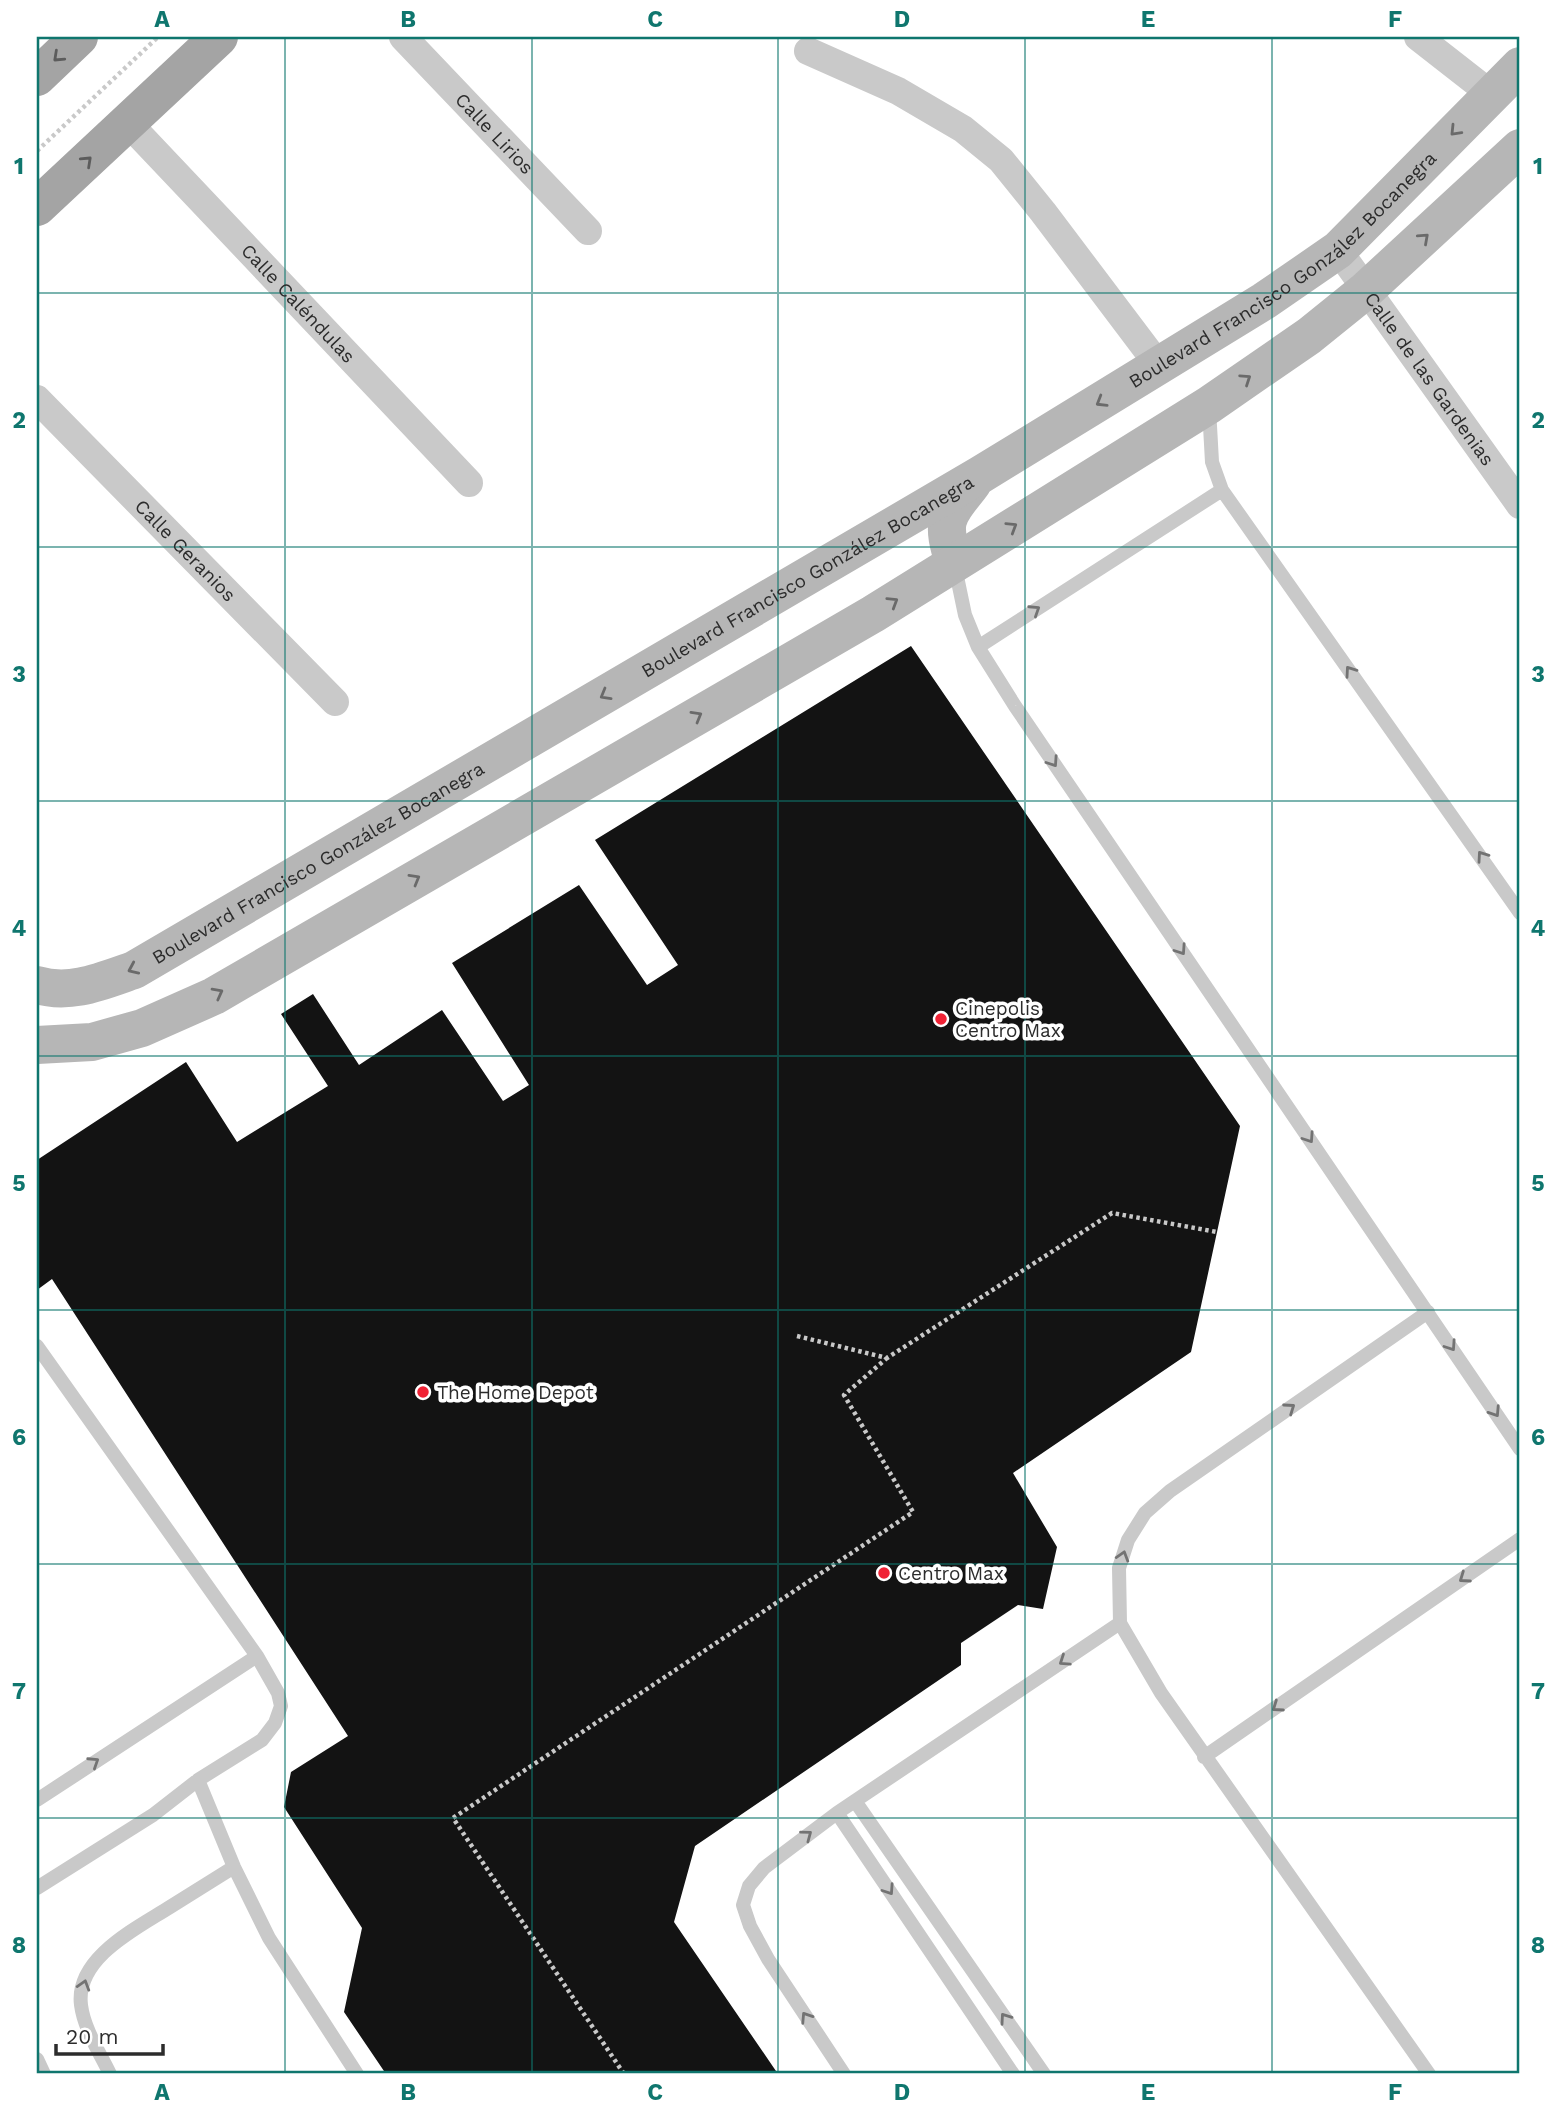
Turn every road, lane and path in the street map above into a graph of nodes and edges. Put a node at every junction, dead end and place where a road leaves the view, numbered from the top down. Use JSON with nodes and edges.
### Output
{"nodes":[{"id":1,"x":79,"y":37,"type":"edge"},
{"id":2,"x":158,"y":37,"type":"edge"},
{"id":3,"x":219,"y":37,"type":"edge"},
{"id":4,"x":403,"y":37,"type":"edge"},
{"id":5,"x":1419,"y":37,"type":"edge"},
{"id":6,"x":808,"y":51,"type":"dead end"},
{"id":7,"x":1520,"y":66,"type":"edge"},
{"id":8,"x":37,"y":76,"type":"edge"},
{"id":9,"x":1491,"y":94,"type":"junction"},
{"id":10,"x":128,"y":123,"type":"junction"},
{"id":11,"x":1520,"y":148,"type":"edge"},
{"id":12,"x":37,"y":151,"type":"edge"},
{"id":13,"x":37,"y":207,"type":"edge"},
{"id":14,"x":588,"y":231,"type":"dead end"},
{"id":15,"x":1338,"y":250,"type":"junction"},
{"id":16,"x":1366,"y":290,"type":"junction"},
{"id":17,"x":1160,"y":367,"type":"junction"},
{"id":18,"x":37,"y":399,"type":"edge"},
{"id":19,"x":1209,"y":404,"type":"junction"},
{"id":20,"x":981,"y":475,"type":"junction"},
{"id":21,"x":469,"y":483,"type":"dead end"},
{"id":22,"x":1222,"y":490,"type":"junction"},
{"id":23,"x":1520,"y":505,"type":"edge"},
{"id":24,"x":954,"y":564,"type":"junction"},
{"id":25,"x":978,"y":647,"type":"junction"},
{"id":26,"x":335,"y":702,"type":"dead end"},
{"id":27,"x":1520,"y":913,"type":"edge"},
{"id":28,"x":37,"y":985,"type":"edge"},
{"id":29,"x":37,"y":1045,"type":"edge"},
{"id":30,"x":1217,"y":1232,"type":"dead end"},
{"id":31,"x":1428,"y":1312,"type":"junction"},
{"id":32,"x":797,"y":1336,"type":"dead end"},
{"id":33,"x":37,"y":1346,"type":"edge"},
{"id":34,"x":887,"y":1359,"type":"junction"},
{"id":35,"x":1520,"y":1449,"type":"edge"},
{"id":36,"x":1520,"y":1539,"type":"edge"},
{"id":37,"x":1120,"y":1623,"type":"junction"},
{"id":38,"x":257,"y":1656,"type":"junction"},
{"id":39,"x":1205,"y":1757,"type":"junction"},
{"id":40,"x":198,"y":1780,"type":"junction"},
{"id":41,"x":37,"y":1800,"type":"edge"},
{"id":42,"x":855,"y":1801,"type":"junction"},
{"id":43,"x":837,"y":1813,"type":"junction"},
{"id":44,"x":234,"y":1867,"type":"junction"},
{"id":45,"x":37,"y":1888,"type":"edge"},
{"id":46,"x":37,"y":2059,"type":"edge"},
{"id":47,"x":44,"y":2074,"type":"edge"},
{"id":48,"x":110,"y":2074,"type":"edge"},
{"id":49,"x":357,"y":2074,"type":"edge"},
{"id":50,"x":624,"y":2074,"type":"edge"},
{"id":51,"x":844,"y":2074,"type":"edge"},
{"id":52,"x":1013,"y":2074,"type":"edge"},
{"id":53,"x":1044,"y":2074,"type":"edge"},
{"id":54,"x":1429,"y":2074,"type":"edge"}],
"edges":[{"from":1,"to":8,"type":"main road","one_way":true},
{"from":2,"to":12,"type":"path"},
{"from":3,"to":10,"type":"main road"},
{"from":4,"to":14,"type":"street","name":"Calle Lirios"},
{"from":5,"to":9,"type":"street"},
{"from":6,"to":17,"type":"street"},
{"from":7,"to":9,"type":"main road","name":"Boulevard Francisco González Bocanegra"},
{"from":9,"to":15,"type":"main road","name":"Boulevard Francisco González Bocanegra","one_way":true},
{"from":13,"to":10,"type":"main road","one_way":true},
{"from":10,"to":21,"type":"street","name":"Calle Caléndulas"},
{"from":16,"to":11,"type":"main road","one_way":true},
{"from":15,"to":16,"type":"street","name":"Calle de las Gardenias"},
{"from":15,"to":17,"type":"main road","name":"Boulevard Francisco González Bocanegra"},
{"from":19,"to":16,"type":"main road","one_way":true},
{"from":16,"to":23,"type":"street","name":"Calle de las Gardenias"},
{"from":17,"to":20,"type":"main road","name":"Boulevard Francisco González Bocanegra","one_way":true},
{"from":18,"to":26,"type":"street","name":"Calle Geranios"},
{"from":19,"to":22,"type":"lane"},
{"from":24,"to":19,"type":"main road","one_way":true},
{"from":20,"to":24,"type":"main road"},
{"from":20,"to":28,"type":"main road","name":"Boulevard Francisco González Bocanegra","one_way":true},
{"from":25,"to":22,"type":"lane","one_way":true},
{"from":27,"to":22,"type":"lane","one_way":true},
{"from":24,"to":25,"type":"lane"},
{"from":29,"to":24,"type":"main road","one_way":true},
{"from":25,"to":31,"type":"lane","one_way":true},
{"from":30,"to":34,"type":"path"},
{"from":31,"to":35,"type":"lane","one_way":true},
{"from":37,"to":31,"type":"lane","one_way":true},
{"from":32,"to":34,"type":"path"},
{"from":33,"to":38,"type":"lane"},
{"from":34,"to":50,"type":"path"},
{"from":36,"to":39,"type":"lane","one_way":true},
{"from":37,"to":39,"type":"lane"},
{"from":37,"to":42,"type":"lane","one_way":true},
{"from":38,"to":40,"type":"lane"},
{"from":41,"to":38,"type":"lane","one_way":true},
{"from":39,"to":54,"type":"lane"},
{"from":40,"to":44,"type":"lane"},
{"from":40,"to":45,"type":"lane"},
{"from":42,"to":43,"type":"lane"},
{"from":53,"to":42,"type":"lane","one_way":true},
{"from":51,"to":43,"type":"lane","one_way":true},
{"from":43,"to":52,"type":"lane","one_way":true},
{"from":48,"to":44,"type":"lane","one_way":true},
{"from":44,"to":49,"type":"lane"},
{"from":46,"to":47,"type":"lane"}]}
